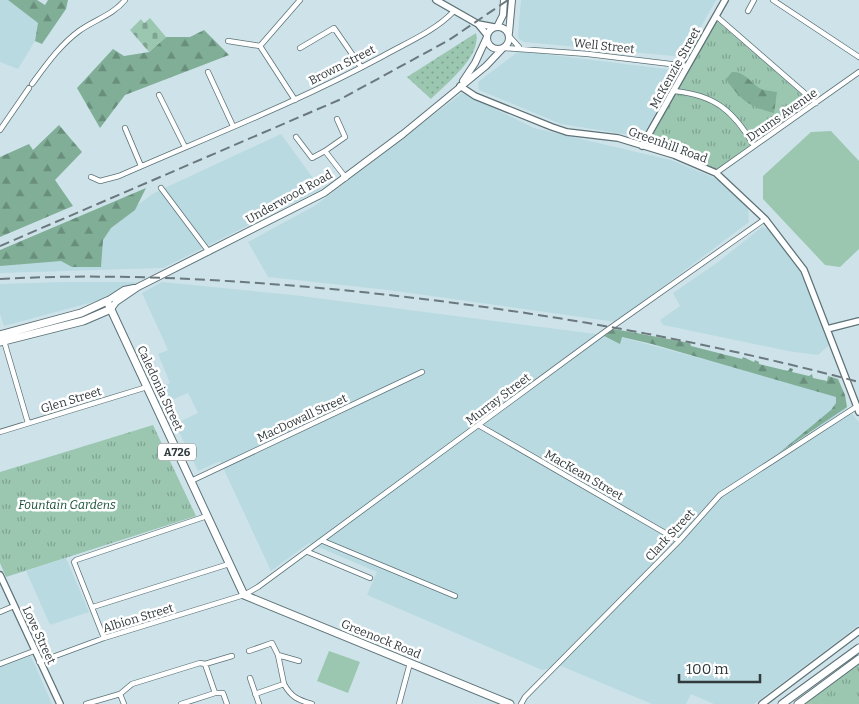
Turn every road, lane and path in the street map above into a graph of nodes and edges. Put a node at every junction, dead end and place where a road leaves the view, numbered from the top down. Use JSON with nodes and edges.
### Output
{"nodes":[{"id":1,"x":125,"y":0,"type":"edge"},
{"id":2,"x":300,"y":0,"type":"edge"},
{"id":3,"x":436,"y":0,"type":"edge"},
{"id":4,"x":504,"y":0,"type":"edge"},
{"id":5,"x":512,"y":0,"type":"edge"},
{"id":6,"x":725,"y":0,"type":"edge"},
{"id":7,"x":754,"y":0,"type":"edge"},
{"id":8,"x":773,"y":0,"type":"edge"},
{"id":9,"x":748,"y":11,"type":"dead end"},
{"id":10,"x":453,"y":12,"type":"junction"},
{"id":11,"x":716,"y":16,"type":"junction"},
{"id":12,"x":478,"y":24,"type":"junction"},
{"id":13,"x":496,"y":27,"type":"junction"},
{"id":14,"x":509,"y":35,"type":"junction"},
{"id":15,"x":487,"y":36,"type":"junction"},
{"id":16,"x":228,"y":41,"type":"dead end"},
{"id":17,"x":260,"y":46,"type":"junction"},
{"id":18,"x":300,"y":48,"type":"dead end"},
{"id":19,"x":503,"y":48,"type":"junction"},
{"id":20,"x":519,"y":48,"type":"junction"},
{"id":21,"x":859,"y":57,"type":"edge"},
{"id":22,"x":687,"y":66,"type":"junction"},
{"id":23,"x":361,"y":67,"type":"junction"},
{"id":24,"x":208,"y":72,"type":"dead end"},
{"id":25,"x":859,"y":72,"type":"edge"},
{"id":26,"x":460,"y":86,"type":"junction"},
{"id":27,"x":674,"y":91,"type":"junction"},
{"id":28,"x":159,"y":95,"type":"dead end"},
{"id":29,"x":295,"y":100,"type":"junction"},
{"id":30,"x":816,"y":103,"type":"junction"},
{"id":31,"x":337,"y":119,"type":"dead end"},
{"id":32,"x":233,"y":126,"type":"junction"},
{"id":33,"x":125,"y":128,"type":"dead end"},
{"id":34,"x":0,"y":130,"type":"edge"},
{"id":35,"x":296,"y":137,"type":"dead end"},
{"id":36,"x":642,"y":146,"type":"junction"},
{"id":37,"x":754,"y":146,"type":"junction"},
{"id":38,"x":185,"y":147,"type":"junction"},
{"id":39,"x":325,"y":151,"type":"junction"},
{"id":40,"x":141,"y":166,"type":"junction"},
{"id":41,"x":716,"y":173,"type":"junction"},
{"id":42,"x":91,"y":177,"type":"dead end"},
{"id":43,"x":346,"y":178,"type":"junction"},
{"id":44,"x":161,"y":188,"type":"dead end"},
{"id":45,"x":765,"y":219,"type":"junction"},
{"id":46,"x":209,"y":252,"type":"junction"},
{"id":47,"x":138,"y":287,"type":"junction"},
{"id":48,"x":107,"y":300,"type":"junction"},
{"id":49,"x":111,"y":309,"type":"junction"},
{"id":50,"x":859,"y":321,"type":"edge"},
{"id":51,"x":826,"y":329,"type":"junction"},
{"id":52,"x":1,"y":336,"type":"edge"},
{"id":53,"x":422,"y":372,"type":"dead end"},
{"id":54,"x":147,"y":387,"type":"junction"},
{"id":55,"x":858,"y":409,"type":"edge"},
{"id":56,"x":28,"y":423,"type":"junction"},
{"id":57,"x":480,"y":426,"type":"junction"},
{"id":58,"x":0,"y":432,"type":"edge"},
{"id":59,"x":191,"y":481,"type":"junction"},
{"id":60,"x":207,"y":516,"type":"junction"},
{"id":61,"x":324,"y":541,"type":"junction"},
{"id":62,"x":679,"y":541,"type":"junction"},
{"id":63,"x":308,"y":552,"type":"junction"},
{"id":64,"x":229,"y":564,"type":"junction"},
{"id":65,"x":0,"y":575,"type":"edge"},
{"id":66,"x":370,"y":578,"type":"dead end"},
{"id":67,"x":244,"y":595,"type":"junction"},
{"id":68,"x":455,"y":596,"type":"dead end"},
{"id":69,"x":14,"y":606,"type":"junction"},
{"id":70,"x":93,"y":607,"type":"junction"},
{"id":71,"x":0,"y":612,"type":"edge"},
{"id":72,"x":859,"y":631,"type":"edge"},
{"id":73,"x":104,"y":638,"type":"junction"},
{"id":74,"x":859,"y":648,"type":"edge"},
{"id":75,"x":249,"y":651,"type":"dead end"},
{"id":76,"x":34,"y":652,"type":"junction"},
{"id":77,"x":278,"y":655,"type":"junction"},
{"id":78,"x":232,"y":656,"type":"dead end"},
{"id":79,"x":859,"y":659,"type":"edge"},
{"id":80,"x":299,"y":661,"type":"dead end"},
{"id":81,"x":40,"y":662,"type":"junction"},
{"id":82,"x":410,"y":663,"type":"junction"},
{"id":83,"x":0,"y":664,"type":"edge"},
{"id":84,"x":205,"y":664,"type":"junction"},
{"id":85,"x":250,"y":678,"type":"dead end"},
{"id":86,"x":284,"y":684,"type":"junction"},
{"id":87,"x":215,"y":693,"type":"junction"},
{"id":88,"x":120,"y":694,"type":"junction"},
{"id":89,"x":255,"y":694,"type":"junction"},
{"id":90,"x":60,"y":704,"type":"edge"},
{"id":91,"x":86,"y":704,"type":"edge"},
{"id":92,"x":124,"y":704,"type":"edge"},
{"id":93,"x":181,"y":704,"type":"edge"},
{"id":94,"x":227,"y":704,"type":"edge"},
{"id":95,"x":258,"y":704,"type":"edge"},
{"id":96,"x":312,"y":704,"type":"edge"},
{"id":97,"x":399,"y":704,"type":"edge"},
{"id":98,"x":510,"y":704,"type":"edge"},
{"id":99,"x":521,"y":704,"type":"edge"},
{"id":100,"x":762,"y":704,"type":"edge"},
{"id":101,"x":782,"y":704,"type":"edge"},
{"id":102,"x":798,"y":704,"type":"edge"}],
"edges":[{"from":1,"to":34,"type":"street"},
{"from":2,"to":17,"type":"street"},
{"from":3,"to":10,"type":"street"},
{"from":4,"to":13,"type":"main road"},
{"from":5,"to":14,"type":"main road"},
{"from":6,"to":11,"type":"street","name":"McKenzie Street"},
{"from":7,"to":9,"type":"street"},
{"from":8,"to":21,"type":"street"},
{"from":10,"to":12,"type":"street"},
{"from":10,"to":23,"type":"street","name":"Brown Street"},
{"from":11,"to":22,"type":"street","name":"McKenzie Street"},
{"from":11,"to":30,"type":"street"},
{"from":12,"to":13,"type":"street"},
{"from":12,"to":15,"type":"street"},
{"from":13,"to":14,"type":"main road"},
{"from":13,"to":15,"type":"main road"},
{"from":14,"to":19,"type":"main road"},
{"from":14,"to":20,"type":"street"},
{"from":15,"to":19,"type":"main road"},
{"from":15,"to":26,"type":"main road","name":"Underwood Road"},
{"from":16,"to":17,"type":"street"},
{"from":17,"to":29,"type":"street"},
{"from":18,"to":23,"type":"street"},
{"from":19,"to":20,"type":"street","name":"Well Street"},
{"from":19,"to":26,"type":"main road","name":"Underwood Road"},
{"from":20,"to":22,"type":"street","name":"Well Street"},
{"from":22,"to":27,"type":"street","name":"McKenzie Street"},
{"from":23,"to":29,"type":"street","name":"Brown Street"},
{"from":24,"to":32,"type":"street"},
{"from":25,"to":30,"type":"street","name":"Drums Avenue"},
{"from":26,"to":36,"type":"street","name":"Greenhill Road"},
{"from":26,"to":43,"type":"main road","name":"Underwood Road"},
{"from":27,"to":36,"type":"street","name":"McKenzie Street"},
{"from":27,"to":37,"type":"street"},
{"from":28,"to":38,"type":"street"},
{"from":29,"to":32,"type":"street","name":"Brown Street"},
{"from":30,"to":37,"type":"street","name":"Drums Avenue"},
{"from":31,"to":39,"type":"street"},
{"from":32,"to":38,"type":"street","name":"Brown Street"},
{"from":33,"to":40,"type":"street"},
{"from":35,"to":39,"type":"street"},
{"from":36,"to":41,"type":"street","name":"Greenhill Road"},
{"from":37,"to":41,"type":"street","name":"Drums Avenue"},
{"from":38,"to":40,"type":"street","name":"Brown Street"},
{"from":39,"to":43,"type":"street"},
{"from":40,"to":42,"type":"street","name":"Brown Street"},
{"from":41,"to":45,"type":"street","name":"Greenhill Road"},
{"from":43,"to":46,"type":"main road","name":"Underwood Road"},
{"from":44,"to":46,"type":"street"},
{"from":45,"to":51,"type":"street","name":"Greenhill Road"},
{"from":45,"to":57,"type":"street","name":"Murray Street"},
{"from":46,"to":47,"type":"main road","name":"Underwood Road"},
{"from":47,"to":48,"type":"main road","name":"Underwood Road"},
{"from":47,"to":49,"type":"main road","name":"Underwood Road"},
{"from":48,"to":49,"type":"main road","name":"Caledonia Street","number":"A726"},
{"from":48,"to":52,"type":"main road"},
{"from":49,"to":52,"type":"main road"},
{"from":49,"to":54,"type":"main road","name":"Caledonia Street","number":"A726"},
{"from":50,"to":51,"type":"street"},
{"from":51,"to":55,"type":"street","name":"Greenhill Road"},
{"from":52,"to":56,"type":"street"},
{"from":53,"to":59,"type":"street","name":"MacDowall Street"},
{"from":54,"to":56,"type":"street","name":"Glen Street"},
{"from":54,"to":59,"type":"main road","name":"Caledonia Street","number":"A726"},
{"from":55,"to":62,"type":"street","name":"Clark Street"},
{"from":56,"to":58,"type":"street","name":"Glen Street"},
{"from":57,"to":61,"type":"street","name":"Murray Street"},
{"from":57,"to":62,"type":"street","name":"MacKean Street"},
{"from":59,"to":60,"type":"main road","name":"Caledonia Street","number":"A726"},
{"from":60,"to":64,"type":"main road","name":"Caledonia Street","number":"A726"},
{"from":60,"to":70,"type":"street"},
{"from":61,"to":63,"type":"street","name":"Murray Street"},
{"from":61,"to":68,"type":"street"},
{"from":62,"to":99,"type":"street","name":"Clark Street"},
{"from":63,"to":66,"type":"street"},
{"from":63,"to":67,"type":"street","name":"Murray Street"},
{"from":64,"to":67,"type":"main road","name":"Caledonia Street","number":"A726"},
{"from":64,"to":70,"type":"street"},
{"from":65,"to":69,"type":"street","name":"Love Street"},
{"from":67,"to":73,"type":"street","name":"Albion Street"},
{"from":67,"to":82,"type":"main road","name":"Greenock Road"},
{"from":69,"to":71,"type":"street"},
{"from":69,"to":76,"type":"street","name":"Love Street"},
{"from":70,"to":73,"type":"street"},
{"from":72,"to":100,"type":"street"},
{"from":73,"to":81,"type":"street","name":"Albion Street"},
{"from":74,"to":101,"type":"main road"},
{"from":75,"to":77,"type":"street"},
{"from":76,"to":81,"type":"street","name":"Love Street"},
{"from":76,"to":83,"type":"street"},
{"from":77,"to":80,"type":"street"},
{"from":77,"to":86,"type":"street"},
{"from":78,"to":84,"type":"street"},
{"from":79,"to":102,"type":"main road"},
{"from":81,"to":90,"type":"street","name":"Love Street"},
{"from":82,"to":97,"type":"street"},
{"from":82,"to":98,"type":"main road","name":"Greenock Road"},
{"from":84,"to":87,"type":"street"},
{"from":84,"to":88,"type":"street"},
{"from":85,"to":89,"type":"street"},
{"from":86,"to":89,"type":"street"},
{"from":86,"to":96,"type":"street"},
{"from":87,"to":93,"type":"street"},
{"from":87,"to":94,"type":"street"},
{"from":88,"to":91,"type":"street"},
{"from":88,"to":92,"type":"street"},
{"from":89,"to":95,"type":"street"}]}
